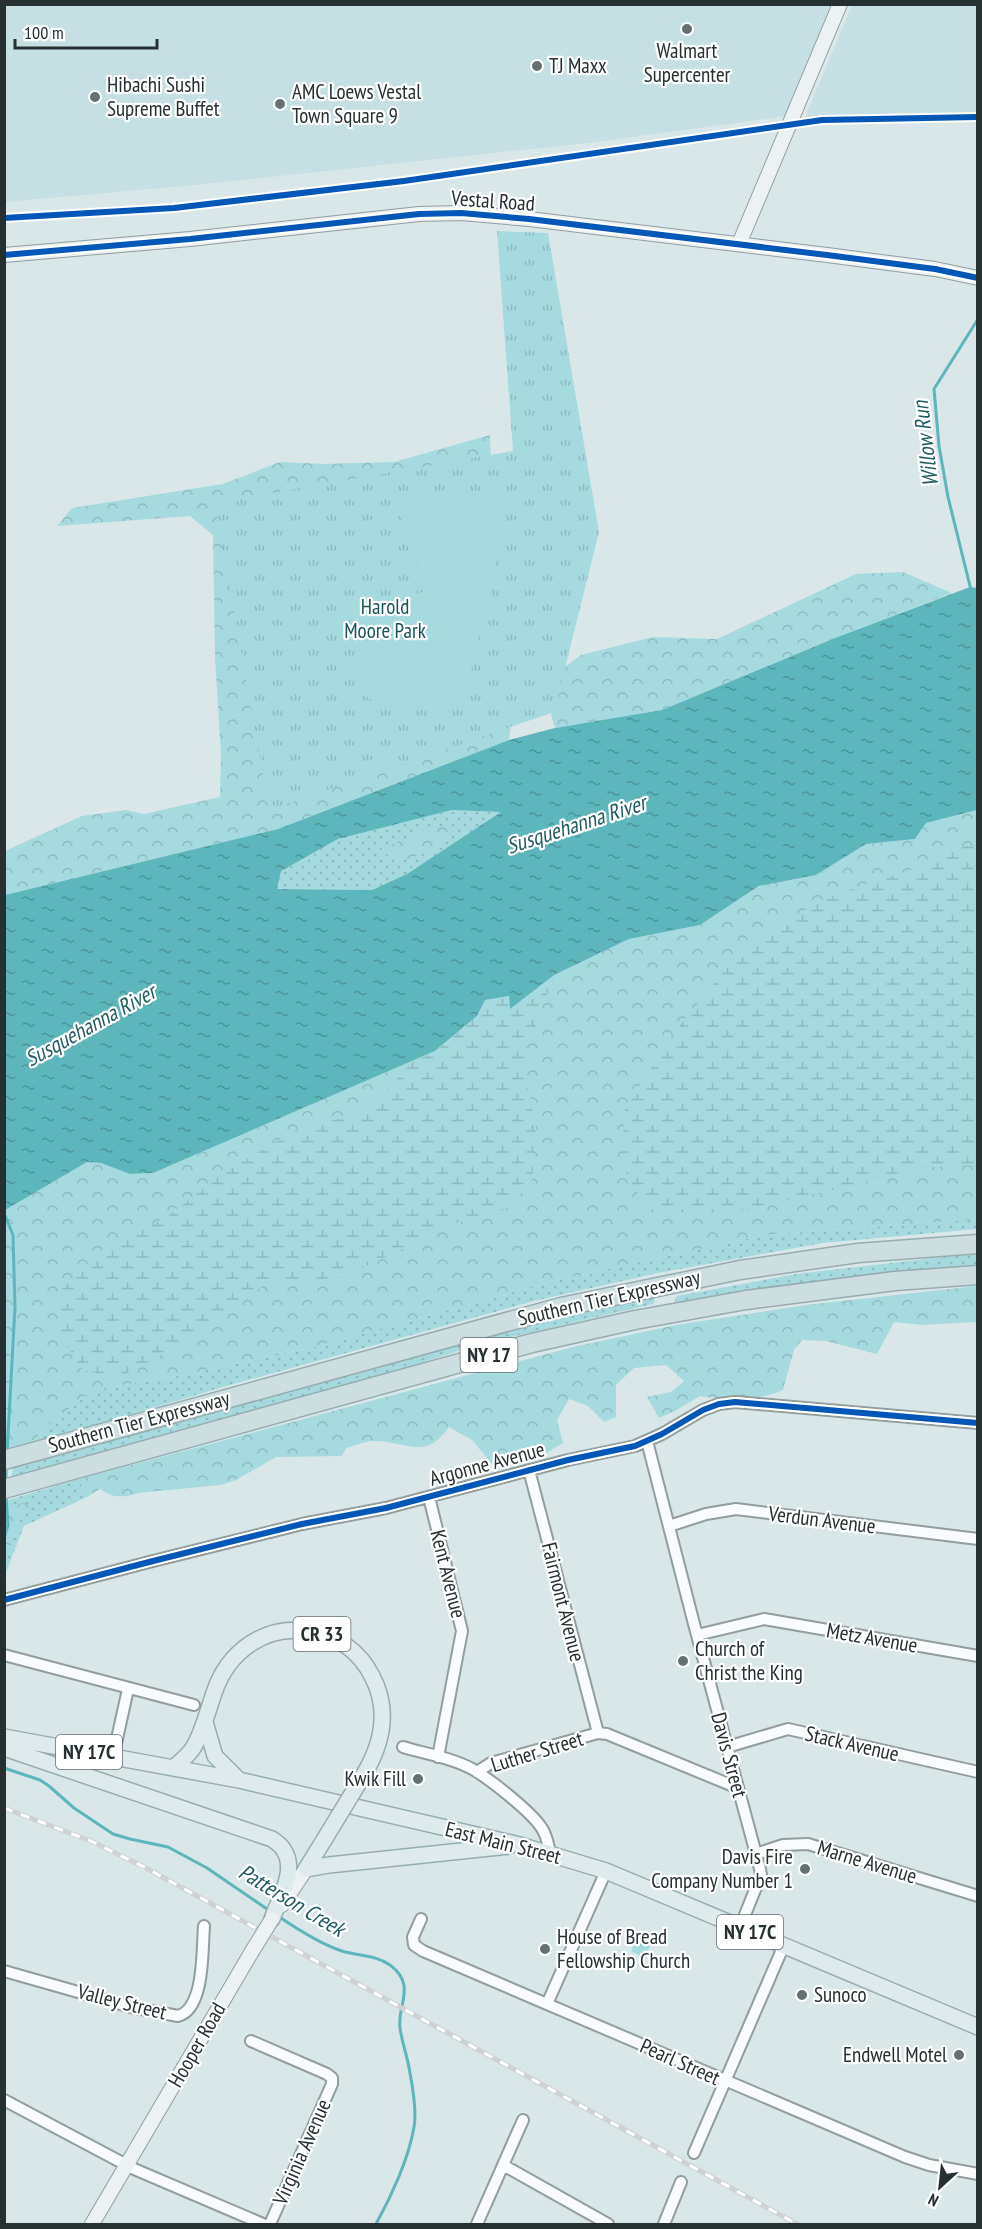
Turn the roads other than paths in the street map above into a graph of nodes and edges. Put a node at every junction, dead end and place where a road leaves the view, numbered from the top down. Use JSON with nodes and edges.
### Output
{"nodes":[{"id":1,"x":840,"y":4,"type":"edge"},
{"id":2,"x":739,"y":244,"type":"junction"},
{"id":3,"x":4,"y":255,"type":"edge"},
{"id":4,"x":978,"y":278,"type":"edge"},
{"id":5,"x":978,"y":1244,"type":"edge"},
{"id":6,"x":978,"y":1275,"type":"edge"},
{"id":7,"x":978,"y":1423,"type":"edge"},
{"id":8,"x":647,"y":1441,"type":"junction"},
{"id":9,"x":9,"y":1458,"type":"edge"},
{"id":10,"x":529,"y":1470,"type":"junction"},
{"id":11,"x":8,"y":1488,"type":"edge"},
{"id":12,"x":429,"y":1497,"type":"junction"},
{"id":13,"x":669,"y":1526,"type":"junction"},
{"id":14,"x":978,"y":1539,"type":"edge"},
{"id":15,"x":4,"y":1600,"type":"edge"},
{"id":16,"x":697,"y":1635,"type":"junction"},
{"id":17,"x":4,"y":1655,"type":"edge"},
{"id":18,"x":978,"y":1656,"type":"edge"},
{"id":19,"x":128,"y":1689,"type":"junction"},
{"id":20,"x":194,"y":1705,"type":"dead end"},
{"id":21,"x":205,"y":1722,"type":"junction"},
{"id":22,"x":598,"y":1733,"type":"junction"},
{"id":23,"x":4,"y":1737,"type":"edge"},
{"id":24,"x":403,"y":1747,"type":"dead end"},
{"id":25,"x":727,"y":1747,"type":"junction"},
{"id":26,"x":4,"y":1748,"type":"edge"},
{"id":27,"x":113,"y":1757,"type":"junction"},
{"id":28,"x":438,"y":1757,"type":"junction"},
{"id":29,"x":173,"y":1768,"type":"junction"},
{"id":30,"x":477,"y":1772,"type":"junction"},
{"id":31,"x":978,"y":1772,"type":"edge"},
{"id":32,"x":239,"y":1780,"type":"junction"},
{"id":33,"x":738,"y":1788,"type":"junction"},
{"id":34,"x":520,"y":1845,"type":"junction"},
{"id":35,"x":550,"y":1853,"type":"junction"},
{"id":36,"x":756,"y":1854,"type":"junction"},
{"id":37,"x":306,"y":1869,"type":"junction"},
{"id":38,"x":606,"y":1871,"type":"junction"},
{"id":39,"x":288,"y":1888,"type":"junction"},
{"id":40,"x":978,"y":1896,"type":"edge"},
{"id":41,"x":272,"y":1919,"type":"joint"},
{"id":42,"x":421,"y":1919,"type":"dead end"},
{"id":43,"x":204,"y":1926,"type":"dead end"},
{"id":44,"x":740,"y":1927,"type":"junction"},
{"id":45,"x":784,"y":1945,"type":"junction"},
{"id":46,"x":4,"y":1971,"type":"edge"},
{"id":47,"x":547,"y":2004,"type":"junction"},
{"id":48,"x":978,"y":2027,"type":"edge"},
{"id":49,"x":251,"y":2041,"type":"dead end"},
{"id":50,"x":725,"y":2081,"type":"junction"},
{"id":51,"x":4,"y":2100,"type":"edge"},
{"id":52,"x":523,"y":2120,"type":"dead end"},
{"id":53,"x":694,"y":2153,"type":"dead end"},
{"id":54,"x":126,"y":2164,"type":"junction"},
{"id":55,"x":503,"y":2165,"type":"junction"},
{"id":56,"x":978,"y":2174,"type":"edge"},
{"id":57,"x":681,"y":2182,"type":"dead end"},
{"id":58,"x":92,"y":2224,"type":"edge"},
{"id":59,"x":263,"y":2224,"type":"edge"},
{"id":60,"x":270,"y":2224,"type":"edge"},
{"id":61,"x":477,"y":2224,"type":"edge"},
{"id":62,"x":608,"y":2224,"type":"edge"},
{"id":63,"x":664,"y":2224,"type":"edge"}],
"edges":[{"from":1,"to":2,"type":"street"},
{"from":2,"to":3,"type":"street","name":"Vestal Road"},
{"from":2,"to":4,"type":"street","name":"Vestal Road"},
{"from":5,"to":9,"type":"highway","name":"Southern Tier Expressway","number":"NY 17"},
{"from":6,"to":11,"type":"highway","name":"Southern Tier Expressway","number":"NY 17"},
{"from":7,"to":8,"type":"street","name":"Argonne Avenue"},
{"from":8,"to":10,"type":"street","name":"Argonne Avenue"},
{"from":8,"to":13,"type":"street","name":"Davis Street"},
{"from":10,"to":12,"type":"street","name":"Argonne Avenue"},
{"from":10,"to":22,"type":"street","name":"Fairmont Avenue"},
{"from":12,"to":15,"type":"street","name":"Argonne Avenue"},
{"from":12,"to":28,"type":"street","name":"Kent Avenue"},
{"from":13,"to":14,"type":"street","name":"Verdun Avenue"},
{"from":13,"to":16,"type":"street","name":"Davis Street"},
{"from":16,"to":18,"type":"street","name":"Metz Avenue"},
{"from":16,"to":25,"type":"street","name":"Davis Street"},
{"from":17,"to":19,"type":"street"},
{"from":19,"to":20,"type":"street"},
{"from":19,"to":27,"type":"street"},
{"from":21,"to":29,"type":"main road","number":"CR 33"},
{"from":21,"to":32,"type":"main road"},
{"from":21,"to":37,"type":"main road","number":"CR 33","bridge":true},
{"from":22,"to":30,"type":"street","name":"Luther Street"},
{"from":22,"to":33,"type":"street"},
{"from":23,"to":27,"type":"main road","name":"East Main Street","number":"NY 17C"},
{"from":24,"to":28,"type":"street"},
{"from":25,"to":31,"type":"street","name":"Stack Avenue"},
{"from":25,"to":33,"type":"street","name":"Davis Street"},
{"from":26,"to":39,"type":"main road"},
{"from":27,"to":29,"type":"main road","name":"East Main Street","number":"NY 17C"},
{"from":28,"to":30,"type":"street"},
{"from":29,"to":32,"type":"main road","name":"East Main Street","number":"NY 17C"},
{"from":30,"to":35,"type":"street"},
{"from":32,"to":34,"type":"main road","name":"East Main Street","number":"NY 17C"},
{"from":33,"to":36,"type":"street","name":"Davis Street"},
{"from":34,"to":35,"type":"main road","name":"East Main Street","number":"NY 17C"},
{"from":34,"to":37,"type":"main road"},
{"from":35,"to":38,"type":"main road","name":"East Main Street","number":"NY 17C"},
{"from":36,"to":40,"type":"street","name":"Marne Avenue"},
{"from":36,"to":44,"type":"street","name":"Davis Street"},
{"from":37,"to":39,"type":"street"},
{"from":38,"to":44,"type":"main road","name":"East Main Street","number":"NY 17C"},
{"from":38,"to":47,"type":"street"},
{"from":39,"to":41,"type":"main road"},
{"from":41,"to":54,"type":"street","name":"Hooper Road","bridge":true},
{"from":42,"to":47,"type":"street","name":"Pearl Street"},
{"from":43,"to":46,"type":"street","name":"Valley Street"},
{"from":44,"to":45,"type":"main road","name":"East Main Street","number":"NY 17C"},
{"from":45,"to":48,"type":"main road","name":"East Main Street","number":"NY 17C"},
{"from":45,"to":50,"type":"street"},
{"from":47,"to":50,"type":"street","name":"Pearl Street"},
{"from":49,"to":60,"type":"street","name":"Virginia Avenue"},
{"from":50,"to":53,"type":"street"},
{"from":50,"to":56,"type":"street","name":"Pearl Street"},
{"from":51,"to":54,"type":"street"},
{"from":52,"to":55,"type":"street"},
{"from":54,"to":58,"type":"street","name":"Hooper Road"},
{"from":54,"to":59,"type":"street"},
{"from":55,"to":61,"type":"street"},
{"from":55,"to":62,"type":"street"},
{"from":57,"to":63,"type":"street"}]}
